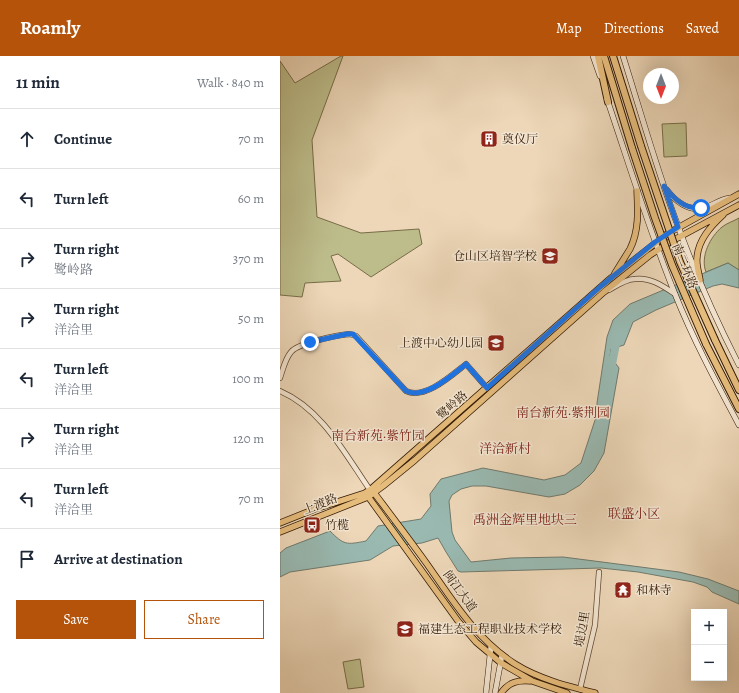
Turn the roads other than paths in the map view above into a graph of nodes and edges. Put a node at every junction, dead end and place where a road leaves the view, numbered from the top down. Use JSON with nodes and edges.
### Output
{"nodes":[{"id":1,"x":593,"y":56,"type":"edge"},
{"id":2,"x":598,"y":56,"type":"edge"},
{"id":3,"x":613,"y":56,"type":"edge"},
{"id":4,"x":623,"y":56,"type":"edge"},
{"id":5,"x":604,"y":58,"type":"edge"},
{"id":6,"x":608,"y":102,"type":"junction"},
{"id":7,"x":664,"y":186,"type":"junction"},
{"id":8,"x":637,"y":191,"type":"junction"},
{"id":9,"x":739,"y":194,"type":"edge"},
{"id":10,"x":733,"y":198,"type":"junction"},
{"id":11,"x":739,"y":205,"type":"edge"},
{"id":12,"x":727,"y":210,"type":"junction"},
{"id":13,"x":678,"y":227,"type":"junction"},
{"id":14,"x":682,"y":236,"type":"junction"},
{"id":15,"x":655,"y":242,"type":"junction"},
{"id":16,"x":658,"y":250,"type":"junction"},
{"id":17,"x":612,"y":278,"type":"junction"},
{"id":18,"x":700,"y":280,"type":"junction"},
{"id":19,"x":604,"y":292,"type":"junction"},
{"id":20,"x":675,"y":294,"type":"junction"},
{"id":21,"x":739,"y":365,"type":"edge"},
{"id":22,"x":280,"y":378,"type":"edge"},
{"id":23,"x":487,"y":388,"type":"junction"},
{"id":24,"x":739,"y":390,"type":"edge"},
{"id":25,"x":280,"y":391,"type":"edge"},
{"id":26,"x":739,"y":409,"type":"edge"},
{"id":27,"x":739,"y":425,"type":"edge"},
{"id":28,"x":370,"y":492,"type":"junction"},
{"id":29,"x":280,"y":523,"type":"edge"},
{"id":30,"x":280,"y":532,"type":"edge"},
{"id":31,"x":599,"y":572,"type":"dead end"},
{"id":32,"x":491,"y":646,"type":"junction"},
{"id":33,"x":490,"y":655,"type":"junction"},
{"id":34,"x":502,"y":655,"type":"junction"},
{"id":35,"x":501,"y":663,"type":"junction"},
{"id":36,"x":532,"y":681,"type":"junction"},
{"id":37,"x":580,"y":689,"type":"junction"},
{"id":38,"x":486,"y":693,"type":"edge"},
{"id":39,"x":495,"y":693,"type":"edge"},
{"id":40,"x":501,"y":693,"type":"edge"},
{"id":41,"x":567,"y":693,"type":"edge"},
{"id":42,"x":595,"y":693,"type":"edge"}],
"edges":[{"from":1,"to":6,"type":"main road"},
{"from":2,"to":6,"type":"highway"},
{"from":3,"to":24,"type":"highway","name":"南二环路","bridge":true},
{"from":4,"to":7,"type":"main road"},
{"from":5,"to":26,"type":"highway","name":"南二环路","bridge":true},
{"from":6,"to":8,"type":"main road"},
{"from":7,"to":10,"type":"main road"},
{"from":7,"to":13,"type":"main road"},
{"from":8,"to":15,"type":"main road"},
{"from":8,"to":17,"type":"main road"},
{"from":9,"to":10,"type":"main road","name":"鹭岭路"},
{"from":10,"to":13,"type":"main road","name":"鹭岭路"},
{"from":11,"to":12,"type":"main road","name":"鹭岭路"},
{"from":12,"to":14,"type":"main road","name":"鹭岭路"},
{"from":12,"to":18,"type":"main road"},
{"from":13,"to":14,"type":"main road"},
{"from":13,"to":15,"type":"main road","name":"鹭岭路"},
{"from":14,"to":16,"type":"main road","name":"鹭岭路"},
{"from":14,"to":18,"type":"main road"},
{"from":15,"to":16,"type":"main road"},
{"from":15,"to":17,"type":"main road","name":"鹭岭路"},
{"from":16,"to":19,"type":"main road","name":"鹭岭路"},
{"from":16,"to":20,"type":"main road"},
{"from":17,"to":23,"type":"main road","name":"鹭岭路"},
{"from":18,"to":21,"type":"main road"},
{"from":19,"to":20,"type":"street"},
{"from":19,"to":28,"type":"main road","name":"鹭岭路"},
{"from":20,"to":27,"type":"main road"},
{"from":22,"to":23,"type":"street"},
{"from":23,"to":28,"type":"main road","name":"鹭岭路"},
{"from":25,"to":28,"type":"street"},
{"from":28,"to":29,"type":"main road","name":"上渡路"},
{"from":28,"to":30,"type":"main road","name":"上渡路"},
{"from":28,"to":32,"type":"main road","name":"闽江大道"},
{"from":28,"to":33,"type":"main road","name":"闽江大道"},
{"from":31,"to":37,"type":"street","name":"堤边里"},
{"from":32,"to":33,"type":"main road"},
{"from":32,"to":34,"type":"main road","name":"闽江大道"},
{"from":33,"to":35,"type":"main road","name":"闽江大道"},
{"from":33,"to":38,"type":"main road"},
{"from":34,"to":35,"type":"main road"},
{"from":34,"to":37,"type":"main road","name":"闽江大道"},
{"from":35,"to":36,"type":"main road","name":"闽江大道"},
{"from":35,"to":39,"type":"main road"},
{"from":36,"to":40,"type":"main road"},
{"from":36,"to":41,"type":"main road","name":"闽江大道"},
{"from":37,"to":42,"type":"main road","name":"闽江大道"}]}
